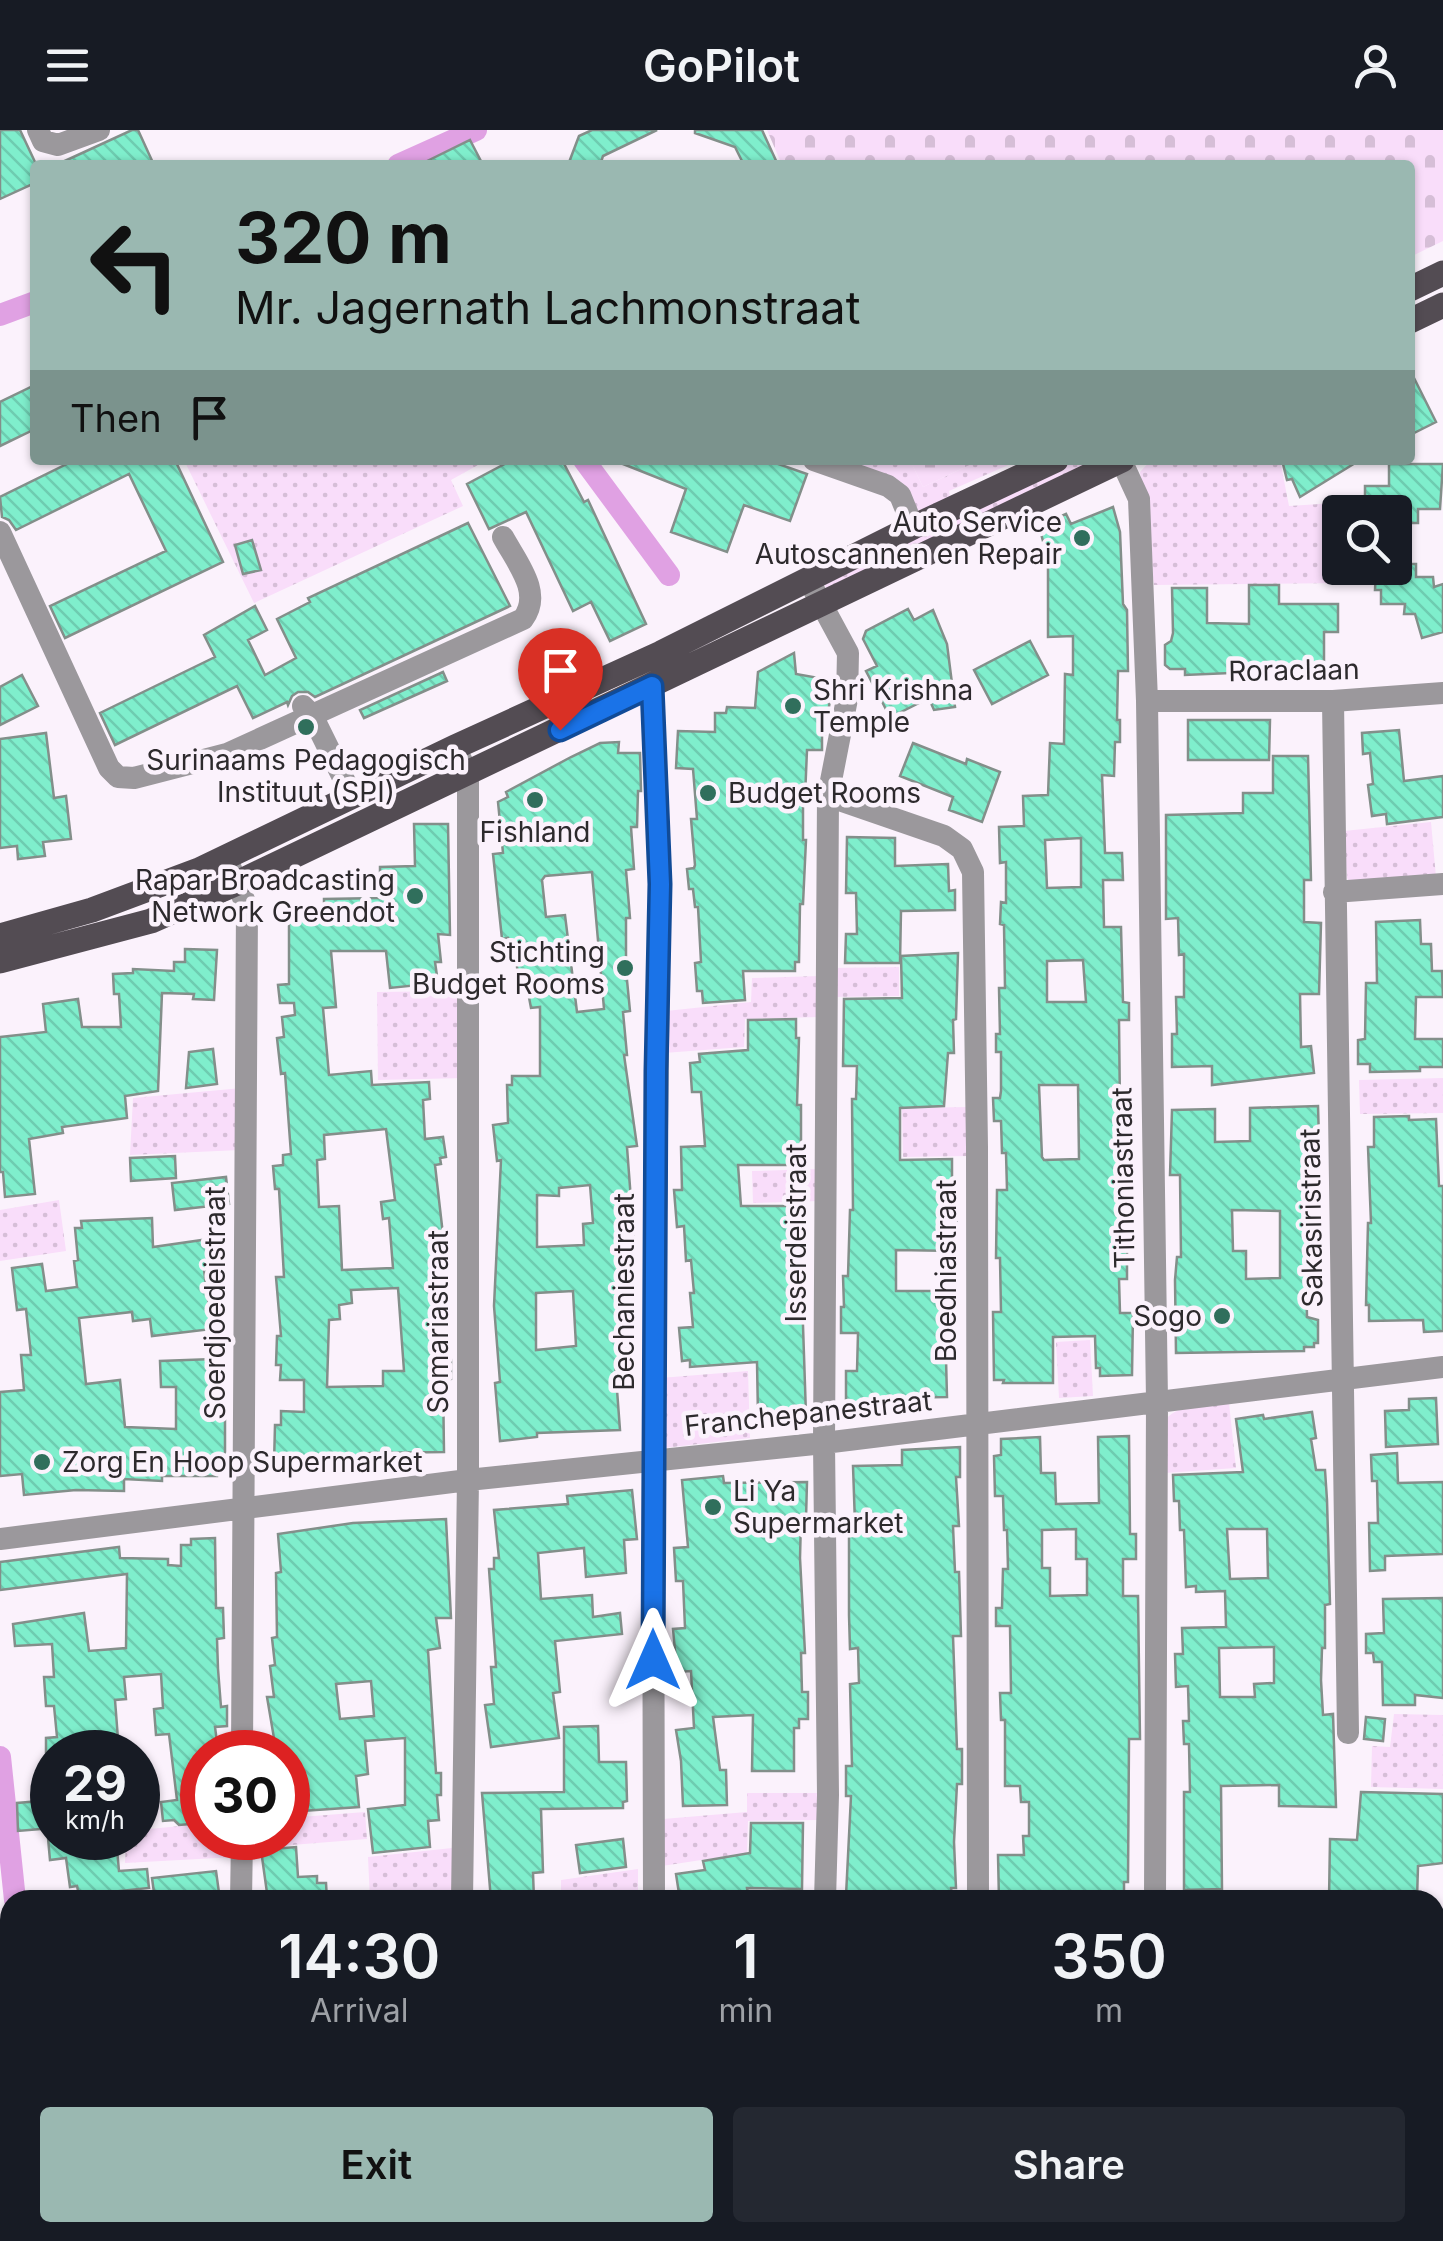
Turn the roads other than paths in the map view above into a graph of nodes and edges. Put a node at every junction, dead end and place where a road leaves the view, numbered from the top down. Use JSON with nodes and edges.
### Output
{"nodes":[{"id":1,"x":38,"y":130,"type":"edge"},
{"id":2,"x":99,"y":130,"type":"edge"},
{"id":3,"x":1443,"y":272,"type":"edge"},
{"id":4,"x":1415,"y":286,"type":"edge"},
{"id":5,"x":1443,"y":305,"type":"edge"},
{"id":6,"x":1415,"y":319,"type":"edge"},
{"id":7,"x":828,"y":465,"type":"edge"},
{"id":8,"x":1045,"y":465,"type":"edge"},
{"id":9,"x":1112,"y":465,"type":"edge"},
{"id":10,"x":1124,"y":465,"type":"edge"},
{"id":11,"x":913,"y":526,"type":"junction"},
{"id":12,"x":0,"y":532,"type":"edge"},
{"id":13,"x":503,"y":537,"type":"dead end"},
{"id":14,"x":808,"y":579,"type":"junction"},
{"id":15,"x":822,"y":605,"type":"junction"},
{"id":16,"x":652,"y":686,"type":"junction"},
{"id":17,"x":1443,"y":693,"type":"edge"},
{"id":18,"x":1146,"y":701,"type":"junction"},
{"id":19,"x":1333,"y":702,"type":"junction"},
{"id":20,"x":306,"y":710,"type":"junction"},
{"id":21,"x":455,"y":747,"type":"junction"},
{"id":22,"x":468,"y":774,"type":"junction"},
{"id":23,"x":352,"y":796,"type":"junction"},
{"id":24,"x":828,"y":796,"type":"junction"},
{"id":25,"x":226,"y":857,"type":"junction"},
{"id":26,"x":237,"y":883,"type":"junction"},
{"id":27,"x":1443,"y":884,"type":"edge"},
{"id":28,"x":1334,"y":892,"type":"junction"},
{"id":29,"x":0,"y":936,"type":"edge"},
{"id":30,"x":0,"y":961,"type":"edge"},
{"id":31,"x":1443,"y":1367,"type":"edge"},
{"id":32,"x":1345,"y":1380,"type":"junction"},
{"id":33,"x":1156,"y":1401,"type":"junction"},
{"id":34,"x":975,"y":1424,"type":"junction"},
{"id":35,"x":824,"y":1443,"type":"junction"},
{"id":36,"x":652,"y":1460,"type":"junction"},
{"id":37,"x":468,"y":1480,"type":"junction"},
{"id":38,"x":244,"y":1508,"type":"junction"},
{"id":39,"x":0,"y":1538,"type":"edge"},
{"id":40,"x":242,"y":1730,"type":"edge"},
{"id":41,"x":1348,"y":1733,"type":"dead end"},
{"id":42,"x":242,"y":1860,"type":"edge"},
{"id":43,"x":241,"y":1890,"type":"edge"},
{"id":44,"x":462,"y":1890,"type":"edge"},
{"id":45,"x":654,"y":1890,"type":"edge"},
{"id":46,"x":825,"y":1890,"type":"edge"},
{"id":47,"x":978,"y":1890,"type":"edge"},
{"id":48,"x":1155,"y":1890,"type":"edge"}],
"edges":[{"from":1,"to":2,"type":"street"},
{"from":3,"to":4,"type":"main road"},
{"from":5,"to":6,"type":"main road"},
{"from":7,"to":11,"type":"street"},
{"from":8,"to":11,"type":"main road"},
{"from":9,"to":15,"type":"main road"},
{"from":10,"to":18,"type":"street","name":"Tithoniastraat"},
{"from":11,"to":14,"type":"main road"},
{"from":12,"to":20,"type":"street"},
{"from":13,"to":20,"type":"street"},
{"from":14,"to":15,"type":"street","name":"Isserdeistraat"},
{"from":14,"to":21,"type":"main road"},
{"from":15,"to":16,"type":"main road"},
{"from":15,"to":24,"type":"street","name":"Isserdeistraat"},
{"from":16,"to":22,"type":"main road"},
{"from":16,"to":36,"type":"street","name":"Bechaniestraat"},
{"from":17,"to":19,"type":"street","name":"Roraclaan"},
{"from":18,"to":19,"type":"street","name":"Roraclaan"},
{"from":18,"to":33,"type":"street","name":"Tithoniastraat"},
{"from":19,"to":28,"type":"street","name":"Sakasiristraat"},
{"from":20,"to":23,"type":"street"},
{"from":21,"to":22,"type":"street","name":"Somariastraat"},
{"from":21,"to":23,"type":"main road"},
{"from":22,"to":26,"type":"main road"},
{"from":22,"to":37,"type":"street","name":"Somariastraat"},
{"from":23,"to":25,"type":"main road"},
{"from":24,"to":34,"type":"street","name":"Boedhiastraat"},
{"from":24,"to":35,"type":"street","name":"Isserdeistraat"},
{"from":25,"to":26,"type":"street","name":"Soerdjoedeistraat"},
{"from":25,"to":29,"type":"main road"},
{"from":26,"to":30,"type":"main road"},
{"from":26,"to":38,"type":"street","name":"Soerdjoedeistraat"},
{"from":27,"to":28,"type":"street"},
{"from":28,"to":32,"type":"street","name":"Sakasiristraat"},
{"from":31,"to":32,"type":"street","name":"Franchepanestraat"},
{"from":32,"to":33,"type":"street","name":"Franchepanestraat"},
{"from":32,"to":41,"type":"street","name":"Sakasiristraat"},
{"from":33,"to":34,"type":"street","name":"Franchepanestraat"},
{"from":33,"to":48,"type":"street","name":"Tithoniastraat"},
{"from":34,"to":35,"type":"street","name":"Franchepanestraat"},
{"from":34,"to":47,"type":"street","name":"Boedhiastraat"},
{"from":35,"to":36,"type":"street","name":"Franchepanestraat"},
{"from":35,"to":46,"type":"street","name":"Isserdeistraat"},
{"from":36,"to":37,"type":"street","name":"Franchepanestraat"},
{"from":36,"to":45,"type":"street","name":"Bechaniestraat"},
{"from":37,"to":38,"type":"street","name":"Franchepanestraat"},
{"from":37,"to":44,"type":"street","name":"Somariastraat"},
{"from":38,"to":39,"type":"street","name":"Franchepanestraat"},
{"from":38,"to":40,"type":"street","name":"Soerdjoedeistraat"},
{"from":42,"to":43,"type":"street"}]}
